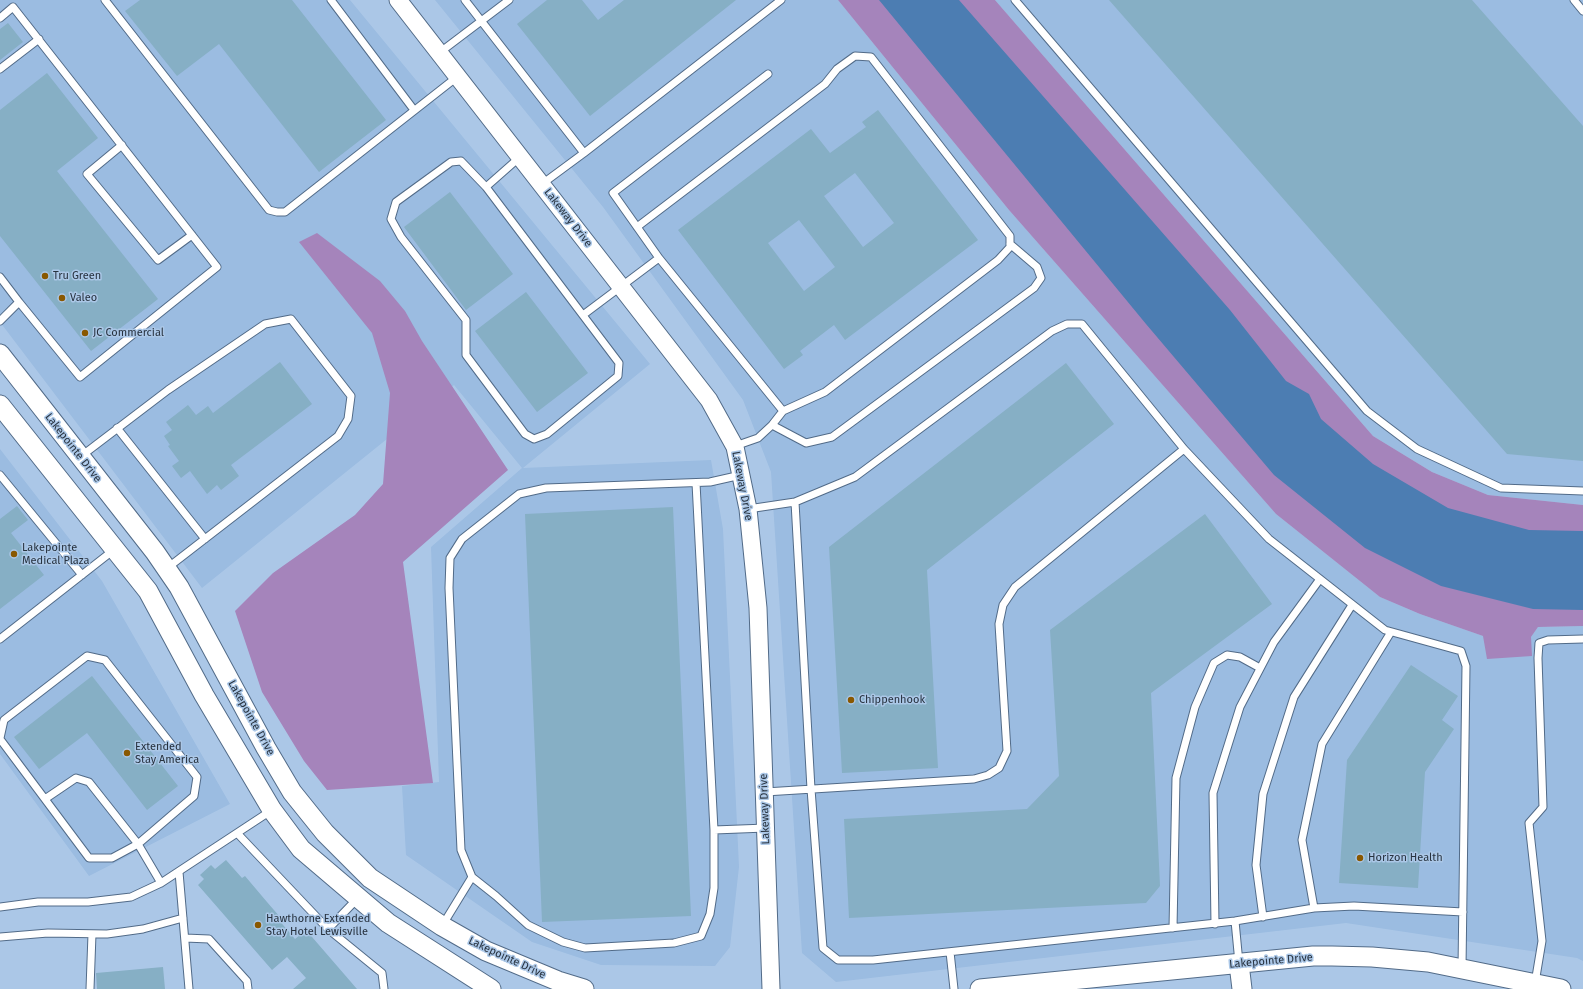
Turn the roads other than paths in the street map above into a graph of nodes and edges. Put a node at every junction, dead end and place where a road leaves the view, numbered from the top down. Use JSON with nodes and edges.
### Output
{"nodes":[{"id":1,"x":105,"y":0,"type":"edge"},
{"id":2,"x":331,"y":0,"type":"edge"},
{"id":3,"x":398,"y":0,"type":"edge"},
{"id":4,"x":465,"y":0,"type":"edge"},
{"id":5,"x":509,"y":0,"type":"edge"},
{"id":6,"x":781,"y":0,"type":"edge"},
{"id":7,"x":1015,"y":0,"type":"edge"},
{"id":8,"x":1574,"y":0,"type":"edge"},
{"id":9,"x":1583,"y":11,"type":"edge"},
{"id":10,"x":0,"y":18,"type":"edge"},
{"id":11,"x":481,"y":20,"type":"junction"},
{"id":12,"x":39,"y":39,"type":"junction"},
{"id":13,"x":439,"y":53,"type":"junction"},
{"id":14,"x":0,"y":69,"type":"edge"},
{"id":15,"x":768,"y":74,"type":"dead end"},
{"id":16,"x":457,"y":76,"type":"junction"},
{"id":17,"x":414,"y":110,"type":"junction"},
{"id":18,"x":122,"y":145,"type":"junction"},
{"id":19,"x":584,"y":153,"type":"junction"},
{"id":20,"x":520,"y":157,"type":"junction"},
{"id":21,"x":542,"y":184,"type":"junction"},
{"id":22,"x":486,"y":187,"type":"junction"},
{"id":23,"x":636,"y":227,"type":"junction"},
{"id":24,"x":192,"y":235,"type":"junction"},
{"id":25,"x":1010,"y":244,"type":"junction"},
{"id":26,"x":659,"y":258,"type":"junction"},
{"id":27,"x":0,"y":277,"type":"edge"},
{"id":28,"x":621,"y":285,"type":"junction"},
{"id":29,"x":19,"y":302,"type":"junction"},
{"id":30,"x":583,"y":315,"type":"junction"},
{"id":31,"x":0,"y":321,"type":"edge"},
{"id":32,"x":0,"y":354,"type":"edge"},
{"id":33,"x":0,"y":405,"type":"edge"},
{"id":34,"x":783,"y":411,"type":"junction"},
{"id":35,"x":772,"y":425,"type":"junction"},
{"id":36,"x":117,"y":428,"type":"junction"},
{"id":37,"x":735,"y":447,"type":"junction"},
{"id":38,"x":1184,"y":449,"type":"junction"},
{"id":39,"x":80,"y":457,"type":"junction"},
{"id":40,"x":741,"y":474,"type":"junction"},
{"id":41,"x":0,"y":475,"type":"edge"},
{"id":42,"x":696,"y":483,"type":"junction"},
{"id":43,"x":1583,"y":491,"type":"edge"},
{"id":44,"x":795,"y":502,"type":"junction"},
{"id":45,"x":748,"y":509,"type":"junction"},
{"id":46,"x":205,"y":539,"type":"junction"},
{"id":47,"x":115,"y":549,"type":"junction"},
{"id":48,"x":166,"y":569,"type":"junction"},
{"id":49,"x":82,"y":575,"type":"junction"},
{"id":50,"x":1320,"y":579,"type":"junction"},
{"id":51,"x":1352,"y":605,"type":"junction"},
{"id":52,"x":1391,"y":632,"type":"junction"},
{"id":53,"x":0,"y":639,"type":"edge"},
{"id":54,"x":1583,"y":639,"type":"edge"},
{"id":55,"x":1260,"y":668,"type":"junction"},
{"id":56,"x":0,"y":739,"type":"edge"},
{"id":57,"x":812,"y":789,"type":"junction"},
{"id":58,"x":292,"y":792,"type":"junction"},
{"id":59,"x":764,"y":792,"type":"junction"},
{"id":60,"x":45,"y":799,"type":"junction"},
{"id":61,"x":272,"y":810,"type":"junction"},
{"id":62,"x":766,"y":828,"type":"junction"},
{"id":63,"x":714,"y":830,"type":"junction"},
{"id":64,"x":237,"y":833,"type":"junction"},
{"id":65,"x":138,"y":844,"type":"junction"},
{"id":66,"x":179,"y":872,"type":"junction"},
{"id":67,"x":472,"y":877,"type":"junction"},
{"id":68,"x":161,"y":883,"type":"junction"},
{"id":69,"x":357,"y":899,"type":"junction"},
{"id":70,"x":0,"y":907,"type":"edge"},
{"id":71,"x":1314,"y":908,"type":"junction"},
{"id":72,"x":1463,"y":912,"type":"junction"},
{"id":73,"x":1263,"y":917,"type":"junction"},
{"id":74,"x":183,"y":918,"type":"junction"},
{"id":75,"x":1235,"y":921,"type":"junction"},
{"id":76,"x":1215,"y":924,"type":"junction"},
{"id":77,"x":442,"y":926,"type":"junction"},
{"id":78,"x":1173,"y":928,"type":"junction"},
{"id":79,"x":328,"y":929,"type":"junction"},
{"id":80,"x":92,"y":934,"type":"junction"},
{"id":81,"x":0,"y":938,"type":"edge"},
{"id":82,"x":185,"y":938,"type":"junction"},
{"id":83,"x":950,"y":952,"type":"junction"},
{"id":84,"x":1239,"y":964,"type":"junction"},
{"id":85,"x":1462,"y":969,"type":"junction"},
{"id":86,"x":1534,"y":986,"type":"edge"},
{"id":87,"x":90,"y":989,"type":"edge"},
{"id":88,"x":189,"y":989,"type":"edge"},
{"id":89,"x":248,"y":989,"type":"edge"},
{"id":90,"x":384,"y":989,"type":"edge"},
{"id":91,"x":491,"y":989,"type":"edge"},
{"id":92,"x":584,"y":989,"type":"edge"},
{"id":93,"x":771,"y":989,"type":"edge"},
{"id":94,"x":954,"y":989,"type":"edge"},
{"id":95,"x":980,"y":989,"type":"edge"},
{"id":96,"x":1242,"y":989,"type":"edge"},
{"id":97,"x":1560,"y":989,"type":"edge"}],
"edges":[{"from":1,"to":17,"type":"lane"},
{"from":2,"to":17,"type":"lane"},
{"from":3,"to":13,"type":"street","name":"Lakeway Drive"},
{"from":4,"to":11,"type":"lane"},
{"from":5,"to":11,"type":"lane"},
{"from":6,"to":19,"type":"lane"},
{"from":7,"to":43,"type":"lane"},
{"from":8,"to":9,"type":"lane"},
{"from":10,"to":12,"type":"lane"},
{"from":11,"to":13,"type":"lane"},
{"from":11,"to":19,"type":"lane"},
{"from":12,"to":14,"type":"lane"},
{"from":12,"to":18,"type":"lane"},
{"from":13,"to":16,"type":"street","name":"Lakeway Drive"},
{"from":15,"to":23,"type":"lane"},
{"from":16,"to":17,"type":"lane"},
{"from":16,"to":20,"type":"street","name":"Lakeway Drive"},
{"from":18,"to":24,"type":"lane"},
{"from":18,"to":24,"type":"lane"},
{"from":19,"to":21,"type":"lane"},
{"from":20,"to":21,"type":"street","name":"Lakeway Drive"},
{"from":20,"to":22,"type":"lane"},
{"from":21,"to":28,"type":"street","name":"Lakeway Drive"},
{"from":22,"to":30,"type":"lane"},
{"from":22,"to":30,"type":"lane"},
{"from":23,"to":25,"type":"lane"},
{"from":23,"to":26,"type":"lane"},
{"from":24,"to":29,"type":"lane"},
{"from":25,"to":34,"type":"lane"},
{"from":25,"to":35,"type":"lane"},
{"from":26,"to":28,"type":"lane"},
{"from":26,"to":34,"type":"lane"},
{"from":27,"to":29,"type":"lane"},
{"from":28,"to":30,"type":"lane"},
{"from":28,"to":37,"type":"street","name":"Lakeway Drive"},
{"from":29,"to":31,"type":"lane"},
{"from":32,"to":39,"type":"main road","name":"Lakepointe Drive"},
{"from":33,"to":47,"type":"main road"},
{"from":34,"to":35,"type":"lane"},
{"from":35,"to":37,"type":"lane"},
{"from":36,"to":39,"type":"lane"},
{"from":36,"to":46,"type":"lane"},
{"from":36,"to":46,"type":"lane"},
{"from":37,"to":40,"type":"street","name":"Lakeway Drive"},
{"from":38,"to":44,"type":"lane"},
{"from":38,"to":50,"type":"lane"},
{"from":38,"to":57,"type":"lane"},
{"from":39,"to":48,"type":"main road","name":"Lakepointe Drive"},
{"from":40,"to":42,"type":"lane"},
{"from":40,"to":45,"type":"street","name":"Lakeway Drive"},
{"from":41,"to":49,"type":"lane"},
{"from":42,"to":63,"type":"lane"},
{"from":42,"to":67,"type":"lane"},
{"from":44,"to":45,"type":"lane"},
{"from":44,"to":57,"type":"lane"},
{"from":45,"to":59,"type":"street","name":"Lakeway Drive"},
{"from":46,"to":48,"type":"lane"},
{"from":47,"to":49,"type":"lane"},
{"from":47,"to":61,"type":"main road"},
{"from":48,"to":58,"type":"main road","name":"Lakepointe Drive"},
{"from":49,"to":53,"type":"lane"},
{"from":50,"to":51,"type":"lane"},
{"from":50,"to":55,"type":"lane"},
{"from":51,"to":52,"type":"lane"},
{"from":51,"to":73,"type":"lane"},
{"from":52,"to":71,"type":"lane"},
{"from":52,"to":72,"type":"lane"},
{"from":54,"to":86,"type":"lane"},
{"from":55,"to":76,"type":"lane"},
{"from":55,"to":78,"type":"lane"},
{"from":56,"to":60,"type":"lane"},
{"from":56,"to":65,"type":"lane"},
{"from":57,"to":59,"type":"lane"},
{"from":57,"to":83,"type":"lane"},
{"from":58,"to":61,"type":"main road"},
{"from":58,"to":77,"type":"main road","name":"Lakepointe Drive"},
{"from":59,"to":62,"type":"street","name":"Lakeway Drive"},
{"from":60,"to":65,"type":"lane"},
{"from":60,"to":65,"type":"lane"},
{"from":61,"to":64,"type":"lane"},
{"from":61,"to":69,"type":"main road"},
{"from":62,"to":63,"type":"lane"},
{"from":62,"to":93,"type":"street","name":"Lakeway Drive"},
{"from":63,"to":67,"type":"lane"},
{"from":64,"to":66,"type":"lane"},
{"from":64,"to":79,"type":"lane"},
{"from":65,"to":68,"type":"lane"},
{"from":66,"to":68,"type":"lane"},
{"from":66,"to":74,"type":"lane"},
{"from":67,"to":77,"type":"lane"},
{"from":68,"to":70,"type":"lane"},
{"from":69,"to":79,"type":"lane"},
{"from":69,"to":91,"type":"main road"},
{"from":71,"to":72,"type":"lane"},
{"from":71,"to":73,"type":"lane"},
{"from":72,"to":85,"type":"lane"},
{"from":73,"to":75,"type":"lane"},
{"from":74,"to":80,"type":"lane"},
{"from":74,"to":82,"type":"lane"},
{"from":75,"to":76,"type":"lane"},
{"from":75,"to":84,"type":"lane"},
{"from":76,"to":78,"type":"lane"},
{"from":77,"to":92,"type":"main road","name":"Lakepointe Drive"},
{"from":78,"to":83,"type":"lane"},
{"from":79,"to":90,"type":"lane"},
{"from":80,"to":81,"type":"lane"},
{"from":80,"to":87,"type":"lane"},
{"from":82,"to":88,"type":"lane"},
{"from":82,"to":89,"type":"lane"},
{"from":83,"to":94,"type":"lane"},
{"from":84,"to":85,"type":"main road","name":"Lakepointe Drive"},
{"from":84,"to":95,"type":"main road","name":"Lakepointe Drive"},
{"from":84,"to":96,"type":"main road"},
{"from":85,"to":86,"type":"main road","name":"Lakepointe Drive"},
{"from":86,"to":97,"type":"main road","name":"Lakepointe Drive"}]}
